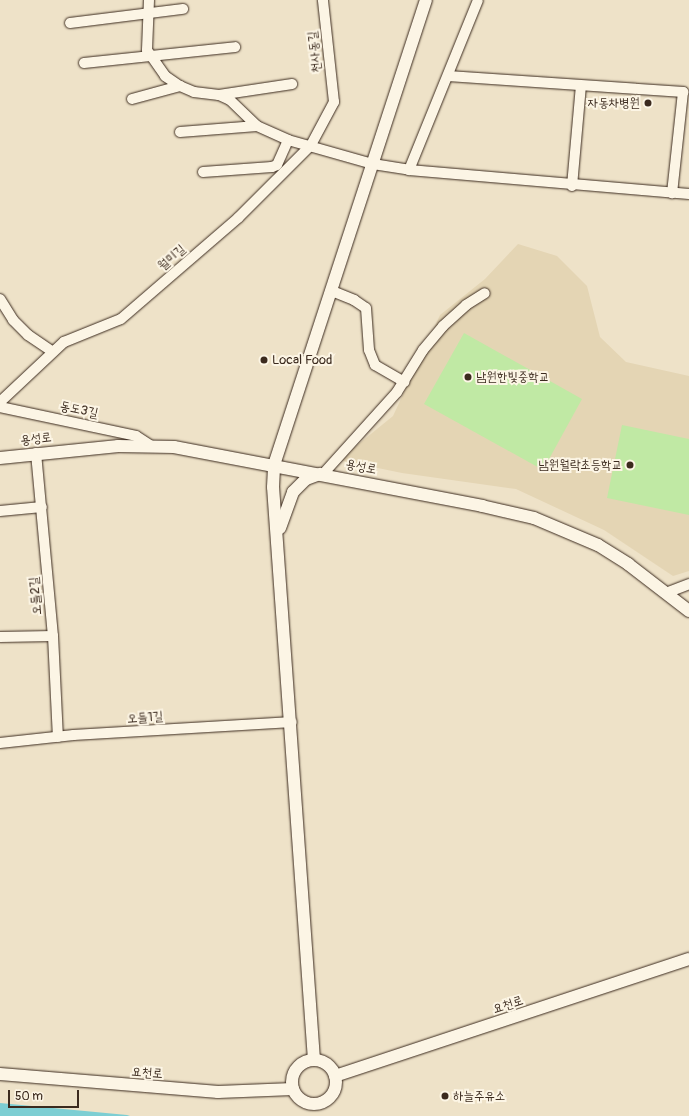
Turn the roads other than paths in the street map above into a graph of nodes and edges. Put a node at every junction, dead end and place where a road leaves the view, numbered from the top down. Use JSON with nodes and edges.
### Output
{"nodes":[{"id":1,"x":148,"y":0,"type":"edge"},
{"id":2,"x":323,"y":0,"type":"edge"},
{"id":3,"x":478,"y":0,"type":"edge"},
{"id":4,"x":423,"y":3,"type":"edge"},
{"id":5,"x":184,"y":9,"type":"dead end"},
{"id":6,"x":148,"y":12,"type":"junction"},
{"id":7,"x":70,"y":23,"type":"dead end"},
{"id":8,"x":235,"y":47,"type":"dead end"},
{"id":9,"x":152,"y":56,"type":"junction"},
{"id":10,"x":84,"y":63,"type":"dead end"},
{"id":11,"x":448,"y":76,"type":"junction"},
{"id":12,"x":292,"y":84,"type":"dead end"},
{"id":13,"x":180,"y":86,"type":"junction"},
{"id":14,"x":581,"y":86,"type":"junction"},
{"id":15,"x":219,"y":95,"type":"junction"},
{"id":16,"x":132,"y":99,"type":"dead end"},
{"id":17,"x":334,"y":102,"type":"joint"},
{"id":18,"x":258,"y":126,"type":"junction"},
{"id":19,"x":180,"y":132,"type":"dead end"},
{"id":20,"x":288,"y":140,"type":"junction"},
{"id":21,"x":311,"y":145,"type":"junction"},
{"id":22,"x":373,"y":164,"type":"junction"},
{"id":23,"x":409,"y":170,"type":"junction"},
{"id":24,"x":203,"y":172,"type":"dead end"},
{"id":25,"x":572,"y":186,"type":"junction"},
{"id":26,"x":672,"y":193,"type":"junction"},
{"id":27,"x":689,"y":194,"type":"edge"},
{"id":28,"x":332,"y":291,"type":"junction"},
{"id":29,"x":485,"y":293,"type":"dead end"},
{"id":30,"x":0,"y":299,"type":"edge"},
{"id":31,"x":53,"y":352,"type":"junction"},
{"id":32,"x":404,"y":382,"type":"junction"},
{"id":33,"x":0,"y":402,"type":"edge"},
{"id":34,"x":0,"y":407,"type":"edge"},
{"id":35,"x":150,"y":445,"type":"junction"},
{"id":36,"x":36,"y":453,"type":"junction"},
{"id":37,"x":0,"y":458,"type":"edge"},
{"id":38,"x":274,"y":465,"type":"junction"},
{"id":39,"x":323,"y":474,"type":"junction"},
{"id":40,"x":42,"y":507,"type":"junction"},
{"id":41,"x":0,"y":511,"type":"edge"},
{"id":42,"x":278,"y":531,"type":"junction"},
{"id":43,"x":689,"y":584,"type":"edge"},
{"id":44,"x":666,"y":593,"type":"junction"},
{"id":45,"x":689,"y":611,"type":"edge"},
{"id":46,"x":52,"y":636,"type":"junction"},
{"id":47,"x":0,"y":637,"type":"edge"},
{"id":48,"x":292,"y":722,"type":"junction"},
{"id":49,"x":58,"y":736,"type":"junction"},
{"id":50,"x":0,"y":743,"type":"edge"},
{"id":51,"x":689,"y":959,"type":"edge"},
{"id":52,"x":314,"y":1060,"type":"junction"},
{"id":53,"x":0,"y":1074,"type":"edge"},
{"id":54,"x":335,"y":1076,"type":"junction"},
{"id":55,"x":293,"y":1089,"type":"junction"}],
"edges":[{"from":1,"to":6,"type":"street"},
{"from":2,"to":17,"type":"street","name":"천사동길"},
{"from":3,"to":11,"type":"street"},
{"from":4,"to":22,"type":"street"},
{"from":5,"to":6,"type":"street"},
{"from":6,"to":7,"type":"street"},
{"from":6,"to":9,"type":"street"},
{"from":8,"to":9,"type":"street"},
{"from":9,"to":10,"type":"street"},
{"from":9,"to":13,"type":"street"},
{"from":11,"to":14,"type":"street"},
{"from":11,"to":23,"type":"street"},
{"from":12,"to":15,"type":"street"},
{"from":13,"to":15,"type":"street"},
{"from":13,"to":16,"type":"street"},
{"from":14,"to":25,"type":"street"},
{"from":14,"to":26,"type":"street"},
{"from":15,"to":18,"type":"street"},
{"from":17,"to":21,"type":"street","name":"월미길"},
{"from":18,"to":19,"type":"street"},
{"from":18,"to":20,"type":"street"},
{"from":20,"to":21,"type":"street"},
{"from":20,"to":24,"type":"street"},
{"from":21,"to":22,"type":"street"},
{"from":21,"to":31,"type":"street","name":"월미길"},
{"from":22,"to":23,"type":"street"},
{"from":22,"to":28,"type":"street"},
{"from":23,"to":25,"type":"street"},
{"from":25,"to":26,"type":"street"},
{"from":26,"to":27,"type":"street"},
{"from":28,"to":32,"type":"street"},
{"from":28,"to":38,"type":"street"},
{"from":29,"to":32,"type":"street"},
{"from":30,"to":31,"type":"street"},
{"from":31,"to":33,"type":"street","name":"월미길"},
{"from":32,"to":39,"type":"street"},
{"from":34,"to":35,"type":"street","name":"동도3길"},
{"from":35,"to":36,"type":"street","name":"용성로"},
{"from":35,"to":38,"type":"street","name":"용성로"},
{"from":36,"to":37,"type":"street","name":"용성로"},
{"from":36,"to":40,"type":"street","name":"오들2길"},
{"from":38,"to":39,"type":"street","name":"용성로"},
{"from":38,"to":42,"type":"street"},
{"from":39,"to":42,"type":"street"},
{"from":39,"to":44,"type":"street","name":"용성로"},
{"from":40,"to":41,"type":"street"},
{"from":40,"to":46,"type":"street","name":"오들2길"},
{"from":42,"to":48,"type":"street"},
{"from":43,"to":44,"type":"street"},
{"from":44,"to":45,"type":"street","name":"용성로"},
{"from":46,"to":47,"type":"street"},
{"from":46,"to":49,"type":"street","name":"오들2길"},
{"from":48,"to":49,"type":"street","name":"오들1길"},
{"from":48,"to":52,"type":"street"},
{"from":49,"to":50,"type":"street","name":"오들1길"},
{"from":51,"to":54,"type":"street","name":"요천로"},
{"from":52,"to":54,"type":"street"},
{"from":52,"to":55,"type":"street"},
{"from":53,"to":55,"type":"street","name":"요천로"},
{"from":54,"to":55,"type":"street"}]}
